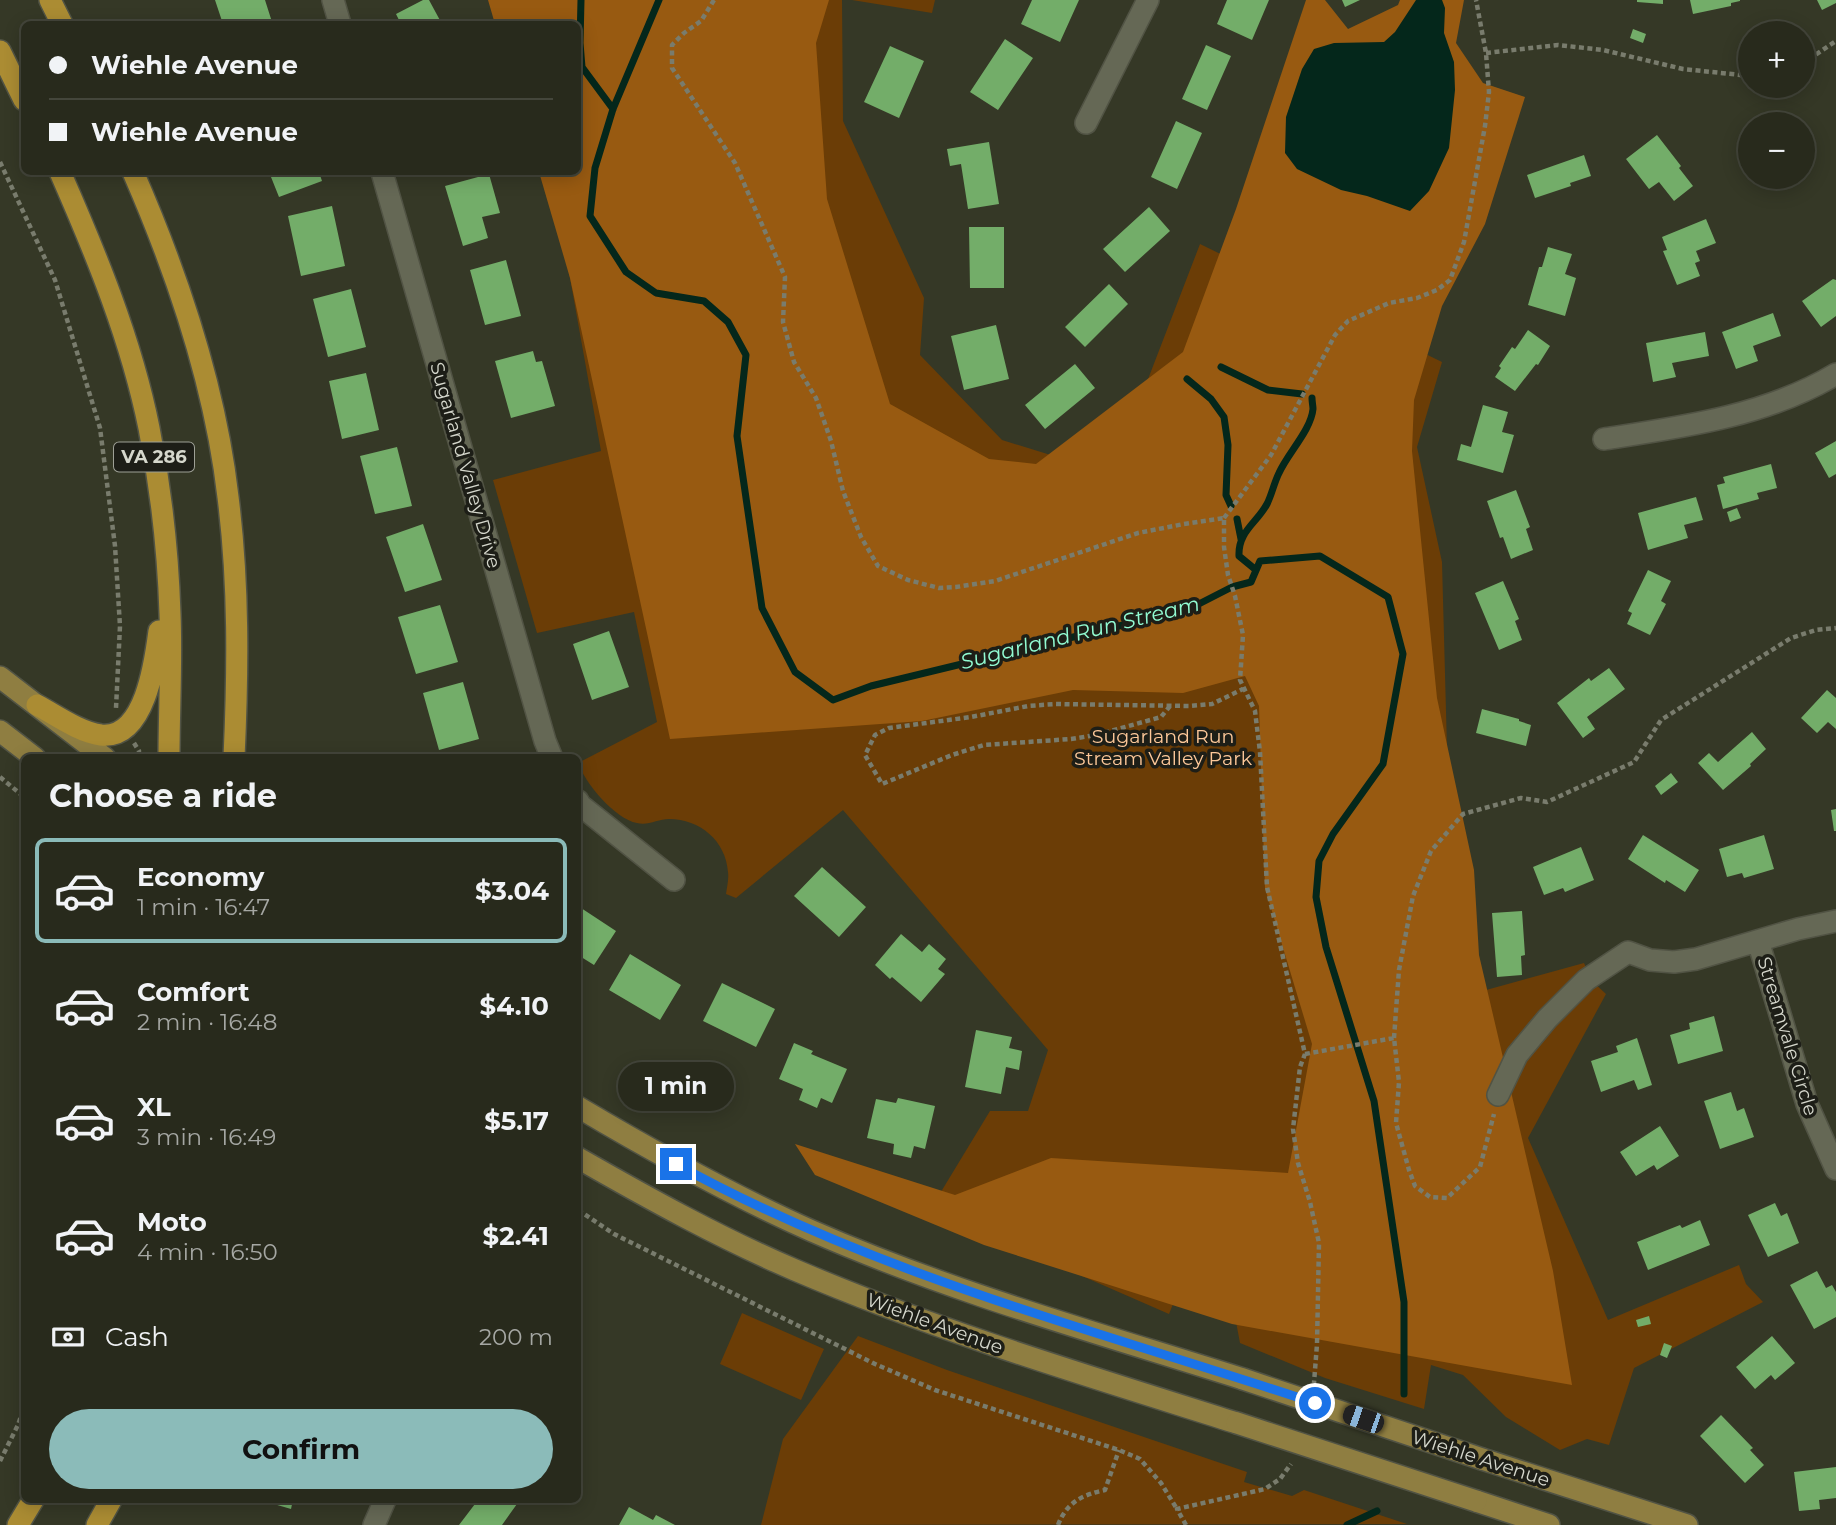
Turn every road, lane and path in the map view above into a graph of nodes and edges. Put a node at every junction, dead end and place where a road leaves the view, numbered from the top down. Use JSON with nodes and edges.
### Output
{"nodes":[{"id":1,"x":50,"y":0,"type":"edge"},
{"id":2,"x":333,"y":0,"type":"edge"},
{"id":3,"x":714,"y":0,"type":"edge"},
{"id":4,"x":1148,"y":0,"type":"edge"},
{"id":5,"x":1476,"y":0,"type":"edge"},
{"id":6,"x":60,"y":21,"type":"edge"},
{"id":7,"x":339,"y":21,"type":"edge"},
{"id":8,"x":1836,"y":41,"type":"edge"},
{"id":9,"x":0,"y":51,"type":"edge"},
{"id":10,"x":1486,"y":53,"type":"junction"},
{"id":11,"x":1815,"y":55,"type":"edge"},
{"id":12,"x":1738,"y":75,"type":"edge"},
{"id":13,"x":21,"y":94,"type":"edge"},
{"id":14,"x":1086,"y":123,"type":"dead end"},
{"id":15,"x":0,"y":162,"type":"edge"},
{"id":16,"x":61,"y":175,"type":"edge"},
{"id":17,"x":133,"y":175,"type":"edge"},
{"id":18,"x":383,"y":175,"type":"edge"},
{"id":19,"x":1836,"y":374,"type":"edge"},
{"id":20,"x":1604,"y":439,"type":"dead end"},
{"id":21,"x":1224,"y":518,"type":"junction"},
{"id":22,"x":168,"y":563,"type":"junction"},
{"id":23,"x":1836,"y":628,"type":"edge"},
{"id":24,"x":0,"y":677,"type":"edge"},
{"id":25,"x":1243,"y":689,"type":"junction"},
{"id":26,"x":37,"y":705,"type":"junction"},
{"id":27,"x":1170,"y":706,"type":"junction"},
{"id":28,"x":116,"y":711,"type":"dead end"},
{"id":29,"x":0,"y":731,"type":"edge"},
{"id":30,"x":30,"y":754,"type":"edge"},
{"id":31,"x":100,"y":754,"type":"edge"},
{"id":32,"x":169,"y":754,"type":"edge"},
{"id":33,"x":234,"y":754,"type":"edge"},
{"id":34,"x":550,"y":754,"type":"edge"},
{"id":35,"x":0,"y":777,"type":"edge"},
{"id":36,"x":21,"y":794,"type":"edge"},
{"id":37,"x":581,"y":806,"type":"edge"},
{"id":38,"x":674,"y":880,"type":"dead end"},
{"id":39,"x":1836,"y":921,"type":"edge"},
{"id":40,"x":1758,"y":941,"type":"junction"},
{"id":41,"x":1394,"y":1038,"type":"junction"},
{"id":42,"x":1305,"y":1054,"type":"junction"},
{"id":43,"x":1498,"y":1095,"type":"joint"},
{"id":44,"x":581,"y":1109,"type":"edge"},
{"id":45,"x":581,"y":1160,"type":"edge"},
{"id":46,"x":1836,"y":1169,"type":"edge"},
{"id":47,"x":581,"y":1212,"type":"edge"},
{"id":48,"x":1314,"y":1385,"type":"dead end"},
{"id":49,"x":21,"y":1416,"type":"edge"},
{"id":50,"x":1119,"y":1450,"type":"junction"},
{"id":51,"x":0,"y":1461,"type":"edge"},
{"id":52,"x":1291,"y":1464,"type":"dead end"},
{"id":53,"x":31,"y":1503,"type":"edge"},
{"id":54,"x":109,"y":1503,"type":"edge"},
{"id":55,"x":384,"y":1503,"type":"edge"},
{"id":56,"x":1177,"y":1509,"type":"junction"},
{"id":57,"x":18,"y":1525,"type":"edge"},
{"id":58,"x":97,"y":1525,"type":"edge"},
{"id":59,"x":374,"y":1525,"type":"edge"},
{"id":60,"x":1058,"y":1525,"type":"edge"},
{"id":61,"x":1186,"y":1525,"type":"edge"},
{"id":62,"x":1549,"y":1525,"type":"edge"},
{"id":63,"x":1687,"y":1525,"type":"edge"}],
"edges":[{"from":1,"to":6,"type":"highway"},
{"from":2,"to":7,"type":"street"},
{"from":3,"to":21,"type":"path"},
{"from":4,"to":14,"type":"street"},
{"from":5,"to":10,"type":"path"},
{"from":8,"to":11,"type":"path"},
{"from":9,"to":13,"type":"highway"},
{"from":10,"to":12,"type":"path"},
{"from":10,"to":21,"type":"path"},
{"from":15,"to":28,"type":"path"},
{"from":16,"to":22,"type":"highway","number":"VA 286"},
{"from":17,"to":33,"type":"highway","number":"VA 286"},
{"from":18,"to":34,"type":"street","name":"Sugarland Valley Drive"},
{"from":19,"to":20,"type":"street"},
{"from":21,"to":25,"type":"path"},
{"from":22,"to":26,"type":"highway"},
{"from":22,"to":32,"type":"highway","number":"VA 286"},
{"from":23,"to":41,"type":"path"},
{"from":24,"to":26,"type":"main road"},
{"from":25,"to":27,"type":"path"},
{"from":25,"to":42,"type":"path"},
{"from":26,"to":31,"type":"main road"},
{"from":27,"to":27,"type":"path"},
{"from":29,"to":30,"type":"main road"},
{"from":35,"to":36,"type":"path"},
{"from":37,"to":38,"type":"street"},
{"from":39,"to":40,"type":"street"},
{"from":40,"to":43,"type":"street"},
{"from":40,"to":46,"type":"street","name":"Streamvale Circle"},
{"from":41,"to":42,"type":"path"},
{"from":41,"to":43,"type":"path"},
{"from":42,"to":48,"type":"path"},
{"from":44,"to":63,"type":"main road","name":"Wiehle Avenue","bridge":true},
{"from":45,"to":62,"type":"main road","name":"Wiehle Avenue","bridge":true},
{"from":47,"to":50,"type":"path"},
{"from":49,"to":51,"type":"path"},
{"from":50,"to":56,"type":"path"},
{"from":50,"to":60,"type":"path"},
{"from":52,"to":56,"type":"path"},
{"from":53,"to":57,"type":"highway"},
{"from":54,"to":58,"type":"highway"},
{"from":55,"to":59,"type":"street"},
{"from":56,"to":61,"type":"path"}]}
